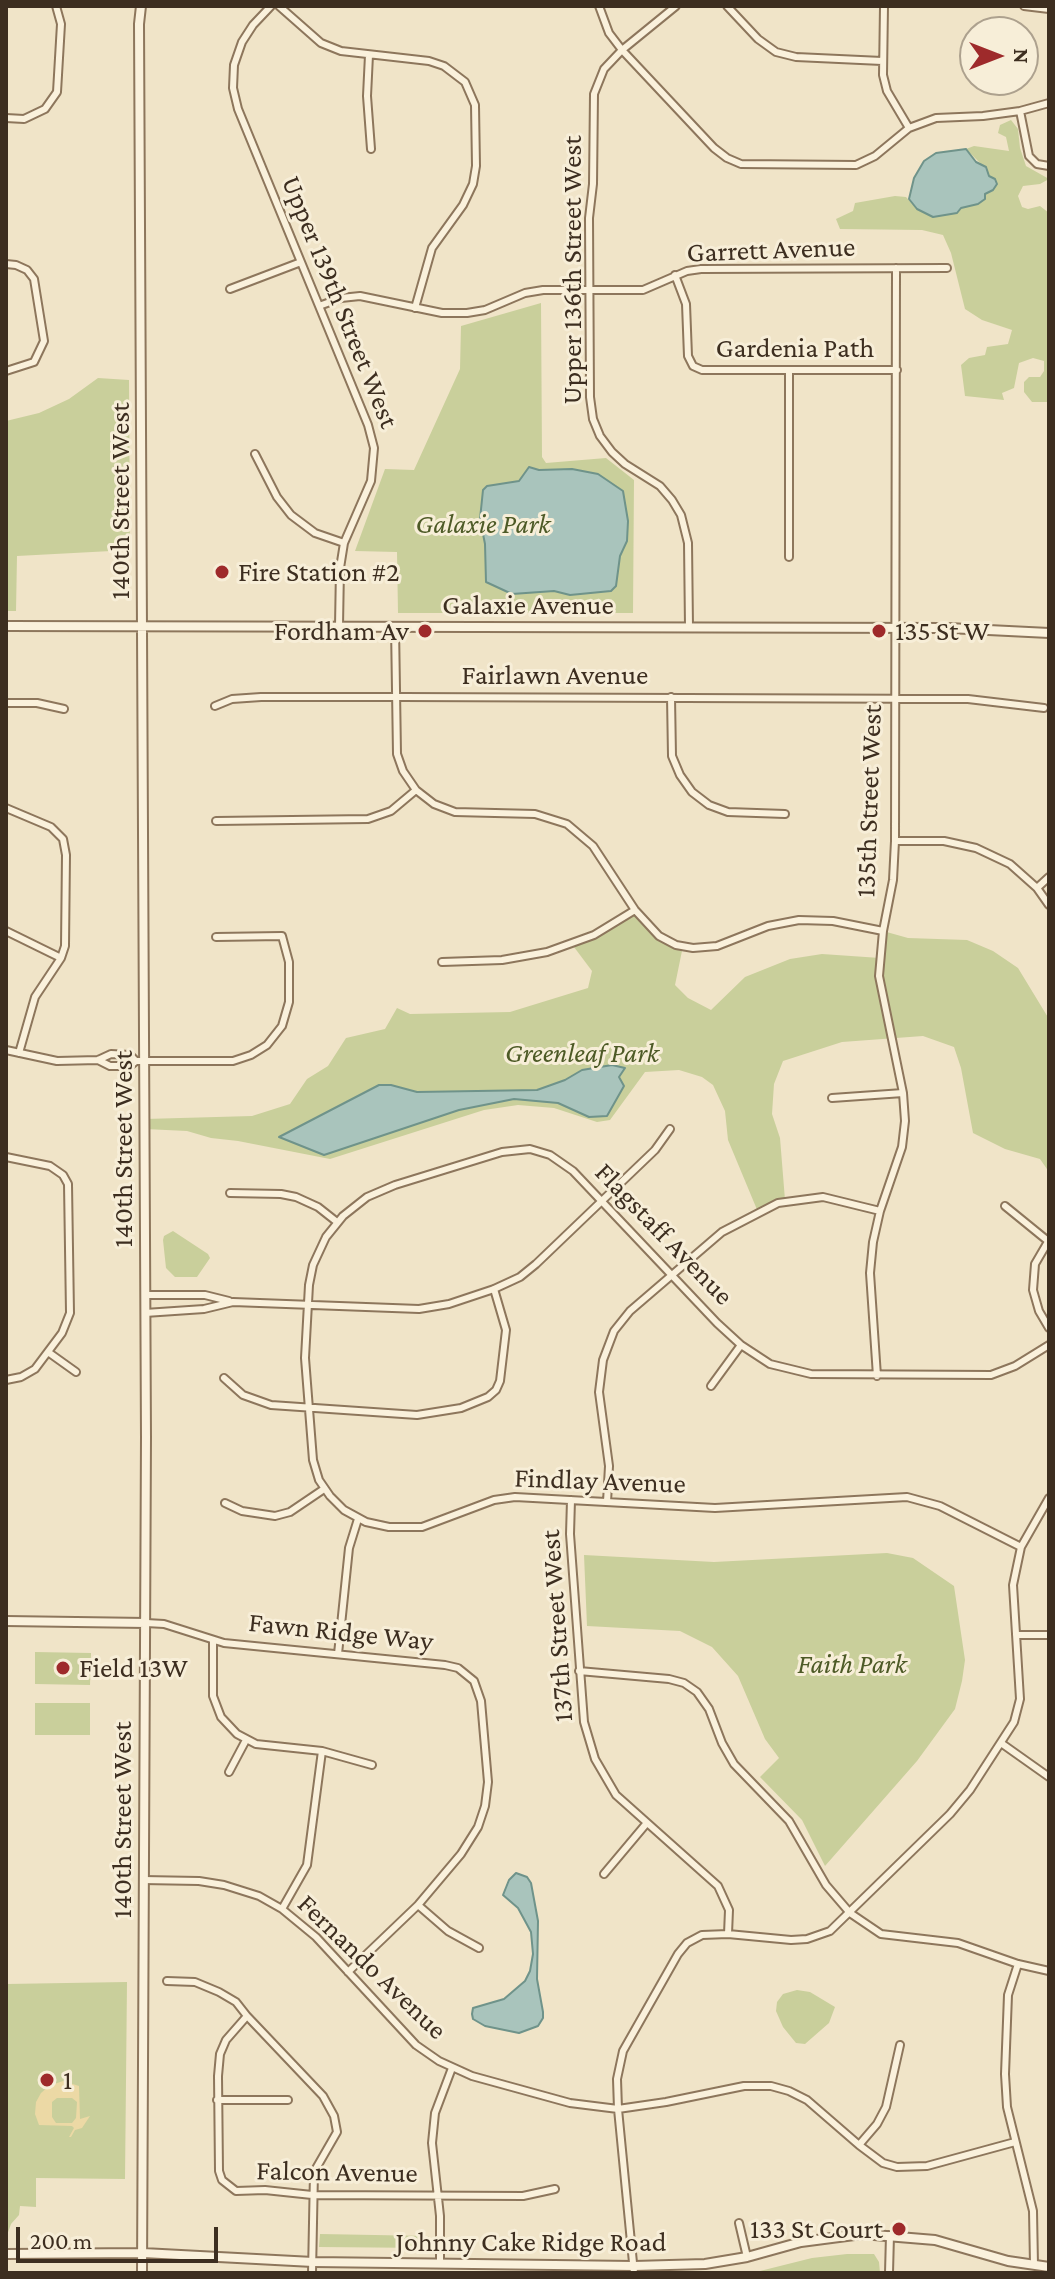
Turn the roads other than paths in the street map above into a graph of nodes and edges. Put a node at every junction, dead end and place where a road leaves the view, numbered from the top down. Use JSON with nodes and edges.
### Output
{"nodes":[{"id":1,"x":56,"y":6,"type":"edge"},
{"id":2,"x":139,"y":6,"type":"edge"},
{"id":3,"x":271,"y":6,"type":"edge"},
{"id":4,"x":279,"y":6,"type":"edge"},
{"id":5,"x":599,"y":6,"type":"edge"},
{"id":6,"x":676,"y":6,"type":"edge"},
{"id":7,"x":727,"y":6,"type":"edge"},
{"id":8,"x":884,"y":6,"type":"edge"},
{"id":9,"x":1024,"y":6,"type":"edge"},
{"id":10,"x":1049,"y":9,"type":"edge"},
{"id":11,"x":622,"y":50,"type":"junction"},
{"id":12,"x":369,"y":55,"type":"junction"},
{"id":13,"x":882,"y":61,"type":"junction"},
{"id":14,"x":1049,"y":103,"type":"edge"},
{"id":15,"x":1020,"y":111,"type":"junction"},
{"id":16,"x":6,"y":118,"type":"edge"},
{"id":17,"x":909,"y":128,"type":"junction"},
{"id":18,"x":371,"y":149,"type":"dead end"},
{"id":19,"x":1049,"y":166,"type":"edge"},
{"id":20,"x":301,"y":262,"type":"junction"},
{"id":21,"x":6,"y":264,"type":"edge"},
{"id":22,"x":896,"y":268,"type":"junction"},
{"id":23,"x":947,"y":268,"type":"dead end"},
{"id":24,"x":675,"y":275,"type":"junction"},
{"id":25,"x":230,"y":289,"type":"dead end"},
{"id":26,"x":589,"y":290,"type":"junction"},
{"id":27,"x":319,"y":306,"type":"junction"},
{"id":28,"x":415,"y":308,"type":"junction"},
{"id":29,"x":789,"y":370,"type":"junction"},
{"id":30,"x":897,"y":370,"type":"junction"},
{"id":31,"x":6,"y":371,"type":"edge"},
{"id":32,"x":255,"y":454,"type":"dead end"},
{"id":33,"x":344,"y":543,"type":"junction"},
{"id":34,"x":789,"y":557,"type":"dead end"},
{"id":35,"x":6,"y":626,"type":"edge"},
{"id":36,"x":142,"y":626,"type":"junction"},
{"id":37,"x":339,"y":626,"type":"junction"},
{"id":38,"x":395,"y":626,"type":"junction"},
{"id":39,"x":689,"y":627,"type":"junction"},
{"id":40,"x":896,"y":627,"type":"junction"},
{"id":41,"x":1049,"y":633,"type":"edge"},
{"id":42,"x":394,"y":697,"type":"junction"},
{"id":43,"x":671,"y":697,"type":"junction"},
{"id":44,"x":895,"y":698,"type":"junction"},
{"id":45,"x":6,"y":703,"type":"edge"},
{"id":46,"x":215,"y":706,"type":"dead end"},
{"id":47,"x":1044,"y":708,"type":"dead end"},
{"id":48,"x":64,"y":709,"type":"dead end"},
{"id":49,"x":416,"y":790,"type":"junction"},
{"id":50,"x":6,"y":808,"type":"edge"},
{"id":51,"x":785,"y":814,"type":"dead end"},
{"id":52,"x":216,"y":821,"type":"dead end"},
{"id":53,"x":895,"y":841,"type":"junction"},
{"id":54,"x":1049,"y":877,"type":"edge"},
{"id":55,"x":1037,"y":888,"type":"junction"},
{"id":56,"x":1049,"y":905,"type":"edge"},
{"id":57,"x":635,"y":910,"type":"junction"},
{"id":58,"x":6,"y":931,"type":"edge"},
{"id":59,"x":883,"y":931,"type":"junction"},
{"id":60,"x":216,"y":937,"type":"dead end"},
{"id":61,"x":61,"y":958,"type":"junction"},
{"id":62,"x":442,"y":962,"type":"dead end"},
{"id":63,"x":6,"y":1050,"type":"edge"},
{"id":64,"x":19,"y":1053,"type":"junction"},
{"id":65,"x":140,"y":1061,"type":"junction"},
{"id":66,"x":903,"y":1093,"type":"junction"},
{"id":67,"x":832,"y":1098,"type":"dead end"},
{"id":68,"x":670,"y":1129,"type":"dead end"},
{"id":69,"x":6,"y":1157,"type":"edge"},
{"id":70,"x":230,"y":1193,"type":"dead end"},
{"id":71,"x":602,"y":1202,"type":"junction"},
{"id":72,"x":1005,"y":1206,"type":"dead end"},
{"id":73,"x":880,"y":1211,"type":"junction"},
{"id":74,"x":337,"y":1222,"type":"junction"},
{"id":75,"x":1048,"y":1241,"type":"edge"},
{"id":76,"x":671,"y":1274,"type":"junction"},
{"id":77,"x":494,"y":1289,"type":"junction"},
{"id":78,"x":145,"y":1295,"type":"junction"},
{"id":79,"x":233,"y":1302,"type":"junction"},
{"id":80,"x":307,"y":1304,"type":"junction"},
{"id":81,"x":145,"y":1313,"type":"junction"},
{"id":82,"x":1049,"y":1328,"type":"edge"},
{"id":83,"x":741,"y":1345,"type":"junction"},
{"id":84,"x":1049,"y":1345,"type":"edge"},
{"id":85,"x":48,"y":1352,"type":"junction"},
{"id":86,"x":76,"y":1372,"type":"dead end"},
{"id":87,"x":877,"y":1376,"type":"junction"},
{"id":88,"x":224,"y":1378,"type":"dead end"},
{"id":89,"x":6,"y":1380,"type":"edge"},
{"id":90,"x":711,"y":1386,"type":"dead end"},
{"id":91,"x":308,"y":1408,"type":"junction"},
{"id":92,"x":324,"y":1489,"type":"junction"},
{"id":93,"x":1049,"y":1498,"type":"edge"},
{"id":94,"x":571,"y":1500,"type":"junction"},
{"id":95,"x":607,"y":1502,"type":"junction"},
{"id":96,"x":225,"y":1503,"type":"dead end"},
{"id":97,"x":358,"y":1519,"type":"junction"},
{"id":98,"x":1021,"y":1547,"type":"junction"},
{"id":99,"x":6,"y":1621,"type":"edge"},
{"id":100,"x":146,"y":1623,"type":"junction"},
{"id":101,"x":1016,"y":1635,"type":"junction"},
{"id":102,"x":1049,"y":1635,"type":"edge"},
{"id":103,"x":213,"y":1641,"type":"junction"},
{"id":104,"x":338,"y":1654,"type":"junction"},
{"id":105,"x":579,"y":1671,"type":"junction"},
{"id":106,"x":246,"y":1740,"type":"junction"},
{"id":107,"x":1001,"y":1743,"type":"junction"},
{"id":108,"x":322,"y":1751,"type":"junction"},
{"id":109,"x":372,"y":1765,"type":"dead end"},
{"id":110,"x":229,"y":1772,"type":"dead end"},
{"id":111,"x":1049,"y":1777,"type":"edge"},
{"id":112,"x":646,"y":1824,"type":"junction"},
{"id":113,"x":604,"y":1874,"type":"dead end"},
{"id":114,"x":143,"y":1880,"type":"junction"},
{"id":115,"x":418,"y":1905,"type":"junction"},
{"id":116,"x":282,"y":1909,"type":"junction"},
{"id":117,"x":850,"y":1913,"type":"junction"},
{"id":118,"x":728,"y":1934,"type":"junction"},
{"id":119,"x":479,"y":1948,"type":"dead end"},
{"id":120,"x":1018,"y":1964,"type":"junction"},
{"id":121,"x":1049,"y":1971,"type":"edge"},
{"id":122,"x":348,"y":1972,"type":"junction"},
{"id":123,"x":167,"y":1981,"type":"dead end"},
{"id":124,"x":247,"y":2016,"type":"junction"},
{"id":125,"x":900,"y":2045,"type":"dead end"},
{"id":126,"x":452,"y":2068,"type":"junction"},
{"id":127,"x":217,"y":2100,"type":"junction"},
{"id":128,"x":288,"y":2100,"type":"dead end"},
{"id":129,"x":618,"y":2109,"type":"junction"},
{"id":130,"x":1015,"y":2142,"type":"junction"},
{"id":131,"x":859,"y":2145,"type":"junction"},
{"id":132,"x":555,"y":2189,"type":"dead end"},
{"id":133,"x":312,"y":2195,"type":"junction"},
{"id":134,"x":437,"y":2196,"type":"junction"},
{"id":135,"x":739,"y":2223,"type":"dead end"},
{"id":136,"x":890,"y":2235,"type":"junction"},
{"id":137,"x":143,"y":2253,"type":"junction"},
{"id":138,"x":6,"y":2254,"type":"edge"},
{"id":139,"x":747,"y":2257,"type":"junction"},
{"id":140,"x":313,"y":2262,"type":"junction"},
{"id":141,"x":440,"y":2263,"type":"junction"},
{"id":142,"x":1034,"y":2265,"type":"junction"},
{"id":143,"x":1049,"y":2267,"type":"edge"},
{"id":144,"x":634,"y":2270,"type":"edge"},
{"id":145,"x":142,"y":2273,"type":"edge"},
{"id":146,"x":312,"y":2273,"type":"edge"},
{"id":147,"x":889,"y":2273,"type":"edge"}],
"edges":[{"from":1,"to":16,"type":"street"},
{"from":2,"to":36,"type":"street","name":"140th Street West"},
{"from":3,"to":20,"type":"street","name":"Upper 139th Street West"},
{"from":4,"to":12,"type":"street"},
{"from":5,"to":11,"type":"street"},
{"from":6,"to":11,"type":"street","name":"Upper 136th Street West"},
{"from":7,"to":13,"type":"street"},
{"from":8,"to":13,"type":"street"},
{"from":9,"to":10,"type":"street"},
{"from":11,"to":17,"type":"street"},
{"from":11,"to":26,"type":"street","name":"Upper 136th Street West"},
{"from":12,"to":18,"type":"street"},
{"from":12,"to":28,"type":"street"},
{"from":13,"to":17,"type":"street"},
{"from":14,"to":15,"type":"street"},
{"from":15,"to":17,"type":"street"},
{"from":15,"to":19,"type":"street"},
{"from":20,"to":25,"type":"street"},
{"from":20,"to":27,"type":"street","name":"Upper 139th Street West"},
{"from":21,"to":31,"type":"street"},
{"from":22,"to":23,"type":"street","name":"Garrett Avenue"},
{"from":22,"to":24,"type":"street","name":"Garrett Avenue"},
{"from":22,"to":30,"type":"street","name":"135th Street West"},
{"from":24,"to":26,"type":"street","name":"Garrett Avenue"},
{"from":24,"to":29,"type":"street","name":"Gardenia Path"},
{"from":26,"to":28,"type":"street","name":"Garrett Avenue"},
{"from":26,"to":39,"type":"street","name":"Upper 136th Street West"},
{"from":27,"to":28,"type":"street","name":"Garrett Avenue"},
{"from":27,"to":33,"type":"street","name":"Upper 139th Street West"},
{"from":29,"to":30,"type":"street","name":"Gardenia Path"},
{"from":29,"to":34,"type":"street"},
{"from":30,"to":40,"type":"street","name":"135th Street West"},
{"from":32,"to":33,"type":"street"},
{"from":33,"to":37,"type":"street","name":"Upper 139th Street West"},
{"from":35,"to":36,"type":"street","name":"Galaxie Avenue"},
{"from":36,"to":37,"type":"street","name":"Galaxie Avenue"},
{"from":36,"to":65,"type":"street","name":"140th Street West"},
{"from":37,"to":38,"type":"street","name":"Galaxie Avenue"},
{"from":38,"to":39,"type":"street","name":"Galaxie Avenue"},
{"from":38,"to":42,"type":"street"},
{"from":39,"to":40,"type":"street","name":"Galaxie Avenue"},
{"from":40,"to":41,"type":"street","name":"Galaxie Avenue"},
{"from":40,"to":44,"type":"street","name":"135th Street West"},
{"from":42,"to":43,"type":"street","name":"Fairlawn Avenue"},
{"from":42,"to":46,"type":"street","name":"Fairlawn Avenue"},
{"from":42,"to":49,"type":"street"},
{"from":43,"to":44,"type":"street","name":"Fairlawn Avenue"},
{"from":43,"to":51,"type":"street"},
{"from":44,"to":47,"type":"street","name":"Fairlawn Avenue"},
{"from":44,"to":53,"type":"street","name":"135th Street West"},
{"from":45,"to":48,"type":"street"},
{"from":49,"to":52,"type":"street"},
{"from":49,"to":57,"type":"street"},
{"from":50,"to":61,"type":"street"},
{"from":53,"to":55,"type":"street"},
{"from":53,"to":59,"type":"street","name":"135th Street West"},
{"from":54,"to":55,"type":"street"},
{"from":55,"to":56,"type":"street"},
{"from":57,"to":59,"type":"street"},
{"from":57,"to":62,"type":"street"},
{"from":58,"to":61,"type":"street"},
{"from":59,"to":66,"type":"street","name":"135th Street West"},
{"from":60,"to":65,"type":"street"},
{"from":61,"to":64,"type":"street"},
{"from":63,"to":64,"type":"street"},
{"from":64,"to":65,"type":"street"},
{"from":65,"to":78,"type":"street","name":"140th Street West"},
{"from":66,"to":67,"type":"street"},
{"from":66,"to":73,"type":"street","name":"135th Street West"},
{"from":68,"to":71,"type":"street"},
{"from":69,"to":85,"type":"street"},
{"from":70,"to":74,"type":"street"},
{"from":71,"to":74,"type":"street","name":"Flagstaff Avenue"},
{"from":71,"to":76,"type":"street","name":"Flagstaff Avenue"},
{"from":71,"to":77,"type":"street"},
{"from":72,"to":75,"type":"street"},
{"from":73,"to":76,"type":"street"},
{"from":73,"to":87,"type":"street","name":"135th Street West"},
{"from":74,"to":80,"type":"street","name":"Flagstaff Avenue"},
{"from":75,"to":82,"type":"street"},
{"from":76,"to":83,"type":"street","name":"Flagstaff Avenue"},
{"from":76,"to":95,"type":"street"},
{"from":77,"to":80,"type":"street"},
{"from":77,"to":91,"type":"street"},
{"from":78,"to":79,"type":"street"},
{"from":78,"to":81,"type":"street","name":"140th Street West"},
{"from":79,"to":80,"type":"street"},
{"from":79,"to":81,"type":"street"},
{"from":80,"to":91,"type":"street","name":"Findlay Avenue"},
{"from":81,"to":100,"type":"street","name":"140th Street West"},
{"from":83,"to":87,"type":"street","name":"Flagstaff Avenue"},
{"from":83,"to":90,"type":"street"},
{"from":84,"to":87,"type":"street","name":"Flagstaff Avenue"},
{"from":85,"to":86,"type":"street"},
{"from":85,"to":89,"type":"street"},
{"from":88,"to":91,"type":"street"},
{"from":91,"to":92,"type":"street","name":"Findlay Avenue"},
{"from":92,"to":96,"type":"street"},
{"from":92,"to":97,"type":"street","name":"Findlay Avenue"},
{"from":93,"to":98,"type":"street"},
{"from":94,"to":95,"type":"street","name":"Findlay Avenue"},
{"from":94,"to":97,"type":"street","name":"Findlay Avenue"},
{"from":94,"to":105,"type":"street","name":"137th Street West"},
{"from":95,"to":98,"type":"street","name":"Findlay Avenue"},
{"from":97,"to":104,"type":"street"},
{"from":98,"to":101,"type":"street"},
{"from":99,"to":100,"type":"street"},
{"from":100,"to":103,"type":"street","name":"Fawn Ridge Way"},
{"from":100,"to":114,"type":"street","name":"140th Street West"},
{"from":101,"to":102,"type":"street"},
{"from":101,"to":107,"type":"street"},
{"from":103,"to":104,"type":"street","name":"Fawn Ridge Way"},
{"from":103,"to":106,"type":"street"},
{"from":104,"to":115,"type":"street","name":"Fawn Ridge Way"},
{"from":105,"to":112,"type":"street","name":"137th Street West"},
{"from":105,"to":117,"type":"street"},
{"from":106,"to":108,"type":"street"},
{"from":106,"to":110,"type":"street"},
{"from":107,"to":111,"type":"street"},
{"from":107,"to":117,"type":"street"},
{"from":108,"to":109,"type":"street"},
{"from":108,"to":116,"type":"street"},
{"from":112,"to":113,"type":"street"},
{"from":112,"to":118,"type":"street","name":"137th Street West"},
{"from":114,"to":116,"type":"street","name":"Fernando Avenue"},
{"from":114,"to":137,"type":"street","name":"140th Street West"},
{"from":115,"to":119,"type":"street"},
{"from":115,"to":122,"type":"street","name":"Fawn Ridge Way"},
{"from":116,"to":122,"type":"street","name":"Fernando Avenue"},
{"from":117,"to":118,"type":"street"},
{"from":117,"to":120,"type":"street"},
{"from":118,"to":129,"type":"street"},
{"from":120,"to":121,"type":"street"},
{"from":120,"to":130,"type":"street"},
{"from":122,"to":126,"type":"street","name":"Fernando Avenue"},
{"from":123,"to":124,"type":"street"},
{"from":124,"to":127,"type":"street"},
{"from":124,"to":133,"type":"street"},
{"from":125,"to":131,"type":"street"},
{"from":126,"to":129,"type":"street","name":"Fernando Avenue"},
{"from":126,"to":134,"type":"street"},
{"from":127,"to":128,"type":"street"},
{"from":127,"to":133,"type":"street","name":"Falcon Avenue"},
{"from":129,"to":131,"type":"street","name":"Fernando Avenue"},
{"from":129,"to":144,"type":"street"},
{"from":130,"to":131,"type":"street","name":"Fernando Avenue"},
{"from":130,"to":142,"type":"street"},
{"from":132,"to":134,"type":"street","name":"Falcon Avenue"},
{"from":133,"to":134,"type":"street","name":"Falcon Avenue"},
{"from":133,"to":140,"type":"street"},
{"from":134,"to":141,"type":"street"},
{"from":135,"to":139,"type":"street"},
{"from":136,"to":139,"type":"street","name":"Johnny Cake Ridge Road"},
{"from":136,"to":142,"type":"street","name":"Johnny Cake Ridge Road"},
{"from":136,"to":147,"type":"street"},
{"from":137,"to":138,"type":"street","name":"Johnny Cake Ridge Road"},
{"from":137,"to":140,"type":"street","name":"Johnny Cake Ridge Road"},
{"from":137,"to":145,"type":"street","name":"140th Street West"},
{"from":139,"to":144,"type":"street","name":"Johnny Cake Ridge Road"},
{"from":140,"to":141,"type":"street","name":"Johnny Cake Ridge Road"},
{"from":140,"to":146,"type":"street"},
{"from":141,"to":144,"type":"street","name":"Johnny Cake Ridge Road"},
{"from":142,"to":143,"type":"street","name":"Johnny Cake Ridge Road"}]}
